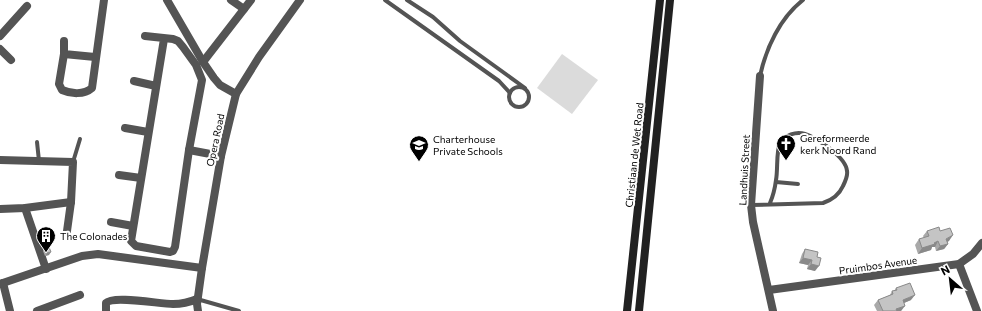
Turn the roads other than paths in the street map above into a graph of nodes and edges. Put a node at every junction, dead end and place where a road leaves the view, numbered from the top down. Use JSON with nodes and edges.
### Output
{"nodes":[{"id":1,"x":104,"y":0,"type":"edge"},
{"id":2,"x":167,"y":0,"type":"edge"},
{"id":3,"x":232,"y":0,"type":"edge"},
{"id":4,"x":251,"y":0,"type":"edge"},
{"id":5,"x":300,"y":0,"type":"edge"},
{"id":6,"x":385,"y":0,"type":"edge"},
{"id":7,"x":407,"y":0,"type":"edge"},
{"id":8,"x":660,"y":0,"type":"edge"},
{"id":9,"x":670,"y":0,"type":"edge"},
{"id":10,"x":803,"y":0,"type":"edge"},
{"id":11,"x":27,"y":6,"type":"dead end"},
{"id":12,"x":244,"y":9,"type":"junction"},
{"id":13,"x":0,"y":35,"type":"edge"},
{"id":14,"x":145,"y":36,"type":"dead end"},
{"id":15,"x":164,"y":39,"type":"junction"},
{"id":16,"x":64,"y":42,"type":"dead end"},
{"id":17,"x":0,"y":50,"type":"edge"},
{"id":18,"x":64,"y":54,"type":"junction"},
{"id":19,"x":95,"y":57,"type":"junction"},
{"id":20,"x":11,"y":60,"type":"dead end"},
{"id":21,"x":203,"y":62,"type":"junction"},
{"id":22,"x":760,"y":76,"type":"joint"},
{"id":23,"x":134,"y":81,"type":"dead end"},
{"id":24,"x":156,"y":86,"type":"junction"},
{"id":25,"x":525,"y":88,"type":"junction"},
{"id":26,"x":510,"y":93,"type":"junction"},
{"id":27,"x":236,"y":94,"type":"junction"},
{"id":28,"x":125,"y":128,"type":"dead end"},
{"id":29,"x":148,"y":132,"type":"junction"},
{"id":30,"x":80,"y":139,"type":"dead end"},
{"id":31,"x":36,"y":142,"type":"dead end"},
{"id":32,"x":189,"y":150,"type":"junction"},
{"id":33,"x":221,"y":156,"type":"junction"},
{"id":34,"x":0,"y":160,"type":"edge"},
{"id":35,"x":39,"y":161,"type":"junction"},
{"id":36,"x":73,"y":162,"type":"junction"},
{"id":37,"x":118,"y":175,"type":"dead end"},
{"id":38,"x":141,"y":178,"type":"junction"},
{"id":39,"x":776,"y":182,"type":"junction"},
{"id":40,"x":798,"y":184,"type":"dead end"},
{"id":41,"x":71,"y":202,"type":"junction"},
{"id":42,"x":770,"y":204,"type":"junction"},
{"id":43,"x":751,"y":205,"type":"junction"},
{"id":44,"x":25,"y":208,"type":"junction"},
{"id":45,"x":0,"y":209,"type":"edge"},
{"id":46,"x":111,"y":222,"type":"dead end"},
{"id":47,"x":133,"y":226,"type":"junction"},
{"id":48,"x":67,"y":231,"type":"dead end"},
{"id":49,"x":982,"y":243,"type":"edge"},
{"id":50,"x":959,"y":264,"type":"junction"},
{"id":51,"x":202,"y":268,"type":"junction"},
{"id":52,"x":46,"y":269,"type":"junction"},
{"id":53,"x":1,"y":284,"type":"edge"},
{"id":54,"x":769,"y":290,"type":"junction"},
{"id":55,"x":80,"y":295,"type":"dead end"},
{"id":56,"x":196,"y":306,"type":"edge"},
{"id":57,"x":10,"y":311,"type":"edge"},
{"id":58,"x":37,"y":311,"type":"edge"},
{"id":59,"x":106,"y":311,"type":"edge"},
{"id":60,"x":239,"y":311,"type":"edge"},
{"id":61,"x":627,"y":311,"type":"edge"},
{"id":62,"x":639,"y":311,"type":"edge"},
{"id":63,"x":773,"y":311,"type":"edge"},
{"id":64,"x":978,"y":311,"type":"edge"}],
"edges":[{"from":1,"to":19,"type":"street"},
{"from":2,"to":21,"type":"street"},
{"from":3,"to":12,"type":"street"},
{"from":4,"to":12,"type":"street"},
{"from":5,"to":27,"type":"street","name":"Opera Road"},
{"from":6,"to":26,"type":"lane"},
{"from":7,"to":25,"type":"lane"},
{"from":8,"to":61,"type":"main road","name":"Christiaan de Wet Road"},
{"from":9,"to":62,"type":"main road","name":"Christiaan de Wet Road"},
{"from":10,"to":22,"type":"lane"},
{"from":11,"to":13,"type":"street"},
{"from":12,"to":21,"type":"street"},
{"from":14,"to":15,"type":"street"},
{"from":15,"to":24,"type":"street"},
{"from":15,"to":32,"type":"street"},
{"from":16,"to":18,"type":"street"},
{"from":17,"to":20,"type":"street"},
{"from":18,"to":19,"type":"street"},
{"from":18,"to":19,"type":"street"},
{"from":21,"to":27,"type":"street"},
{"from":22,"to":43,"type":"street","name":"Landhuis Street"},
{"from":23,"to":24,"type":"street"},
{"from":24,"to":29,"type":"street"},
{"from":25,"to":26,"type":"lane"},
{"from":25,"to":26,"type":"lane"},
{"from":27,"to":33,"type":"street","name":"Opera Road"},
{"from":28,"to":29,"type":"street"},
{"from":29,"to":38,"type":"street"},
{"from":30,"to":36,"type":"lane"},
{"from":31,"to":35,"type":"lane"},
{"from":32,"to":33,"type":"street"},
{"from":32,"to":47,"type":"street"},
{"from":33,"to":51,"type":"street","name":"Opera Road"},
{"from":34,"to":35,"type":"street"},
{"from":35,"to":36,"type":"street"},
{"from":36,"to":41,"type":"street"},
{"from":37,"to":38,"type":"street"},
{"from":38,"to":47,"type":"street"},
{"from":39,"to":40,"type":"lane"},
{"from":39,"to":42,"type":"lane"},
{"from":39,"to":42,"type":"lane"},
{"from":41,"to":44,"type":"street"},
{"from":41,"to":48,"type":"street"},
{"from":42,"to":43,"type":"lane"},
{"from":43,"to":54,"type":"street","name":"Landhuis Street"},
{"from":44,"to":45,"type":"street"},
{"from":44,"to":52,"type":"street"},
{"from":46,"to":47,"type":"street"},
{"from":49,"to":50,"type":"street"},
{"from":50,"to":54,"type":"street","name":"Pruimbos Avenue"},
{"from":50,"to":64,"type":"street"},
{"from":51,"to":52,"type":"street"},
{"from":51,"to":56,"type":"street","name":"Opera Road"},
{"from":52,"to":53,"type":"street"},
{"from":53,"to":57,"type":"street"},
{"from":54,"to":63,"type":"street","name":"Landhuis Street"},
{"from":55,"to":58,"type":"street"},
{"from":56,"to":59,"type":"street"},
{"from":56,"to":60,"type":"lane"}]}
